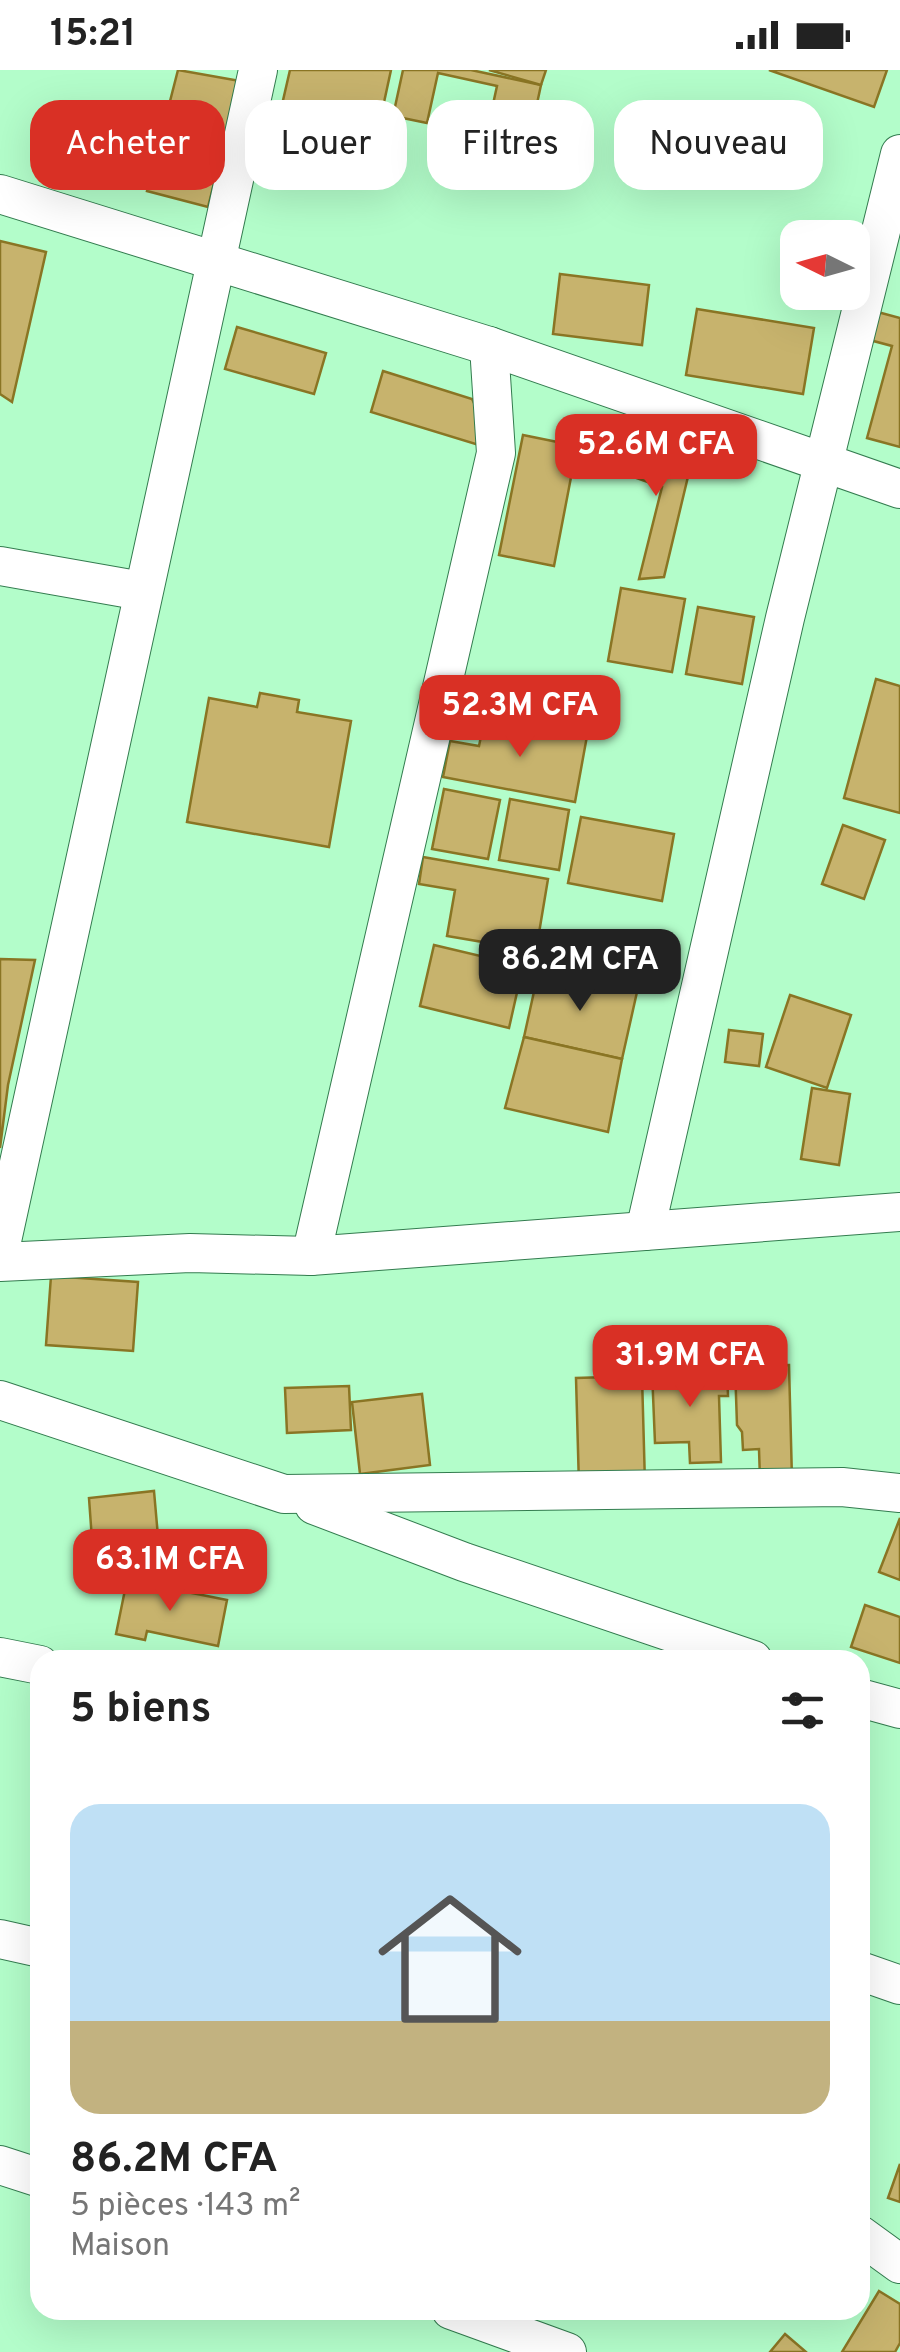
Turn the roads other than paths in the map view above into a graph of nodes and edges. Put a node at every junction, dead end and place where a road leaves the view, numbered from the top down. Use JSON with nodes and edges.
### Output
{"nodes":[{"id":1,"x":258,"y":70,"type":"edge"},
{"id":2,"x":899,"y":170,"type":"edge"},
{"id":3,"x":0,"y":194,"type":"edge"},
{"id":4,"x":216,"y":264,"type":"junction"},
{"id":5,"x":489,"y":346,"type":"junction"},
{"id":6,"x":824,"y":463,"type":"junction"},
{"id":7,"x":900,"y":489,"type":"edge"},
{"id":8,"x":0,"y":566,"type":"edge"},
{"id":9,"x":142,"y":591,"type":"junction"},
{"id":10,"x":900,"y":1212,"type":"edge"},
{"id":11,"x":645,"y":1231,"type":"junction"},
{"id":12,"x":0,"y":1250,"type":"edge"},
{"id":13,"x":312,"y":1256,"type":"junction"},
{"id":14,"x":0,"y":1262,"type":"edge"},
{"id":15,"x":0,"y":1400,"type":"edge"},
{"id":16,"x":900,"y":1493,"type":"edge"},
{"id":17,"x":284,"y":1494,"type":"junction"},
{"id":18,"x":724,"y":1650,"type":"edge"},
{"id":19,"x":0,"y":1657,"type":"edge"},
{"id":20,"x":30,"y":1664,"type":"edge"},
{"id":21,"x":870,"y":1701,"type":"edge"},
{"id":22,"x":900,"y":1709,"type":"edge"},
{"id":23,"x":0,"y":1939,"type":"edge"},
{"id":24,"x":30,"y":1946,"type":"edge"},
{"id":25,"x":870,"y":1974,"type":"edge"},
{"id":26,"x":900,"y":1985,"type":"edge"},
{"id":27,"x":0,"y":2166,"type":"edge"},
{"id":28,"x":30,"y":2175,"type":"edge"},
{"id":29,"x":870,"y":2242,"type":"edge"},
{"id":30,"x":900,"y":2264,"type":"edge"},
{"id":31,"x":479,"y":2320,"type":"edge"},
{"id":32,"x":567,"y":2352,"type":"edge"}],
"edges":[{"from":1,"to":4,"type":"street"},
{"from":2,"to":6,"type":"street"},
{"from":3,"to":4,"type":"street"},
{"from":4,"to":5,"type":"street"},
{"from":4,"to":9,"type":"street"},
{"from":5,"to":6,"type":"street"},
{"from":5,"to":13,"type":"street"},
{"from":6,"to":7,"type":"street"},
{"from":6,"to":11,"type":"street"},
{"from":8,"to":9,"type":"street"},
{"from":9,"to":12,"type":"street"},
{"from":10,"to":11,"type":"street"},
{"from":11,"to":13,"type":"street"},
{"from":13,"to":14,"type":"street"},
{"from":15,"to":17,"type":"street"},
{"from":16,"to":17,"type":"street"},
{"from":17,"to":18,"type":"street"},
{"from":19,"to":20,"type":"street"},
{"from":21,"to":22,"type":"street"},
{"from":23,"to":24,"type":"street"},
{"from":25,"to":26,"type":"street"},
{"from":27,"to":28,"type":"street"},
{"from":29,"to":30,"type":"street"},
{"from":31,"to":32,"type":"street"}]}
